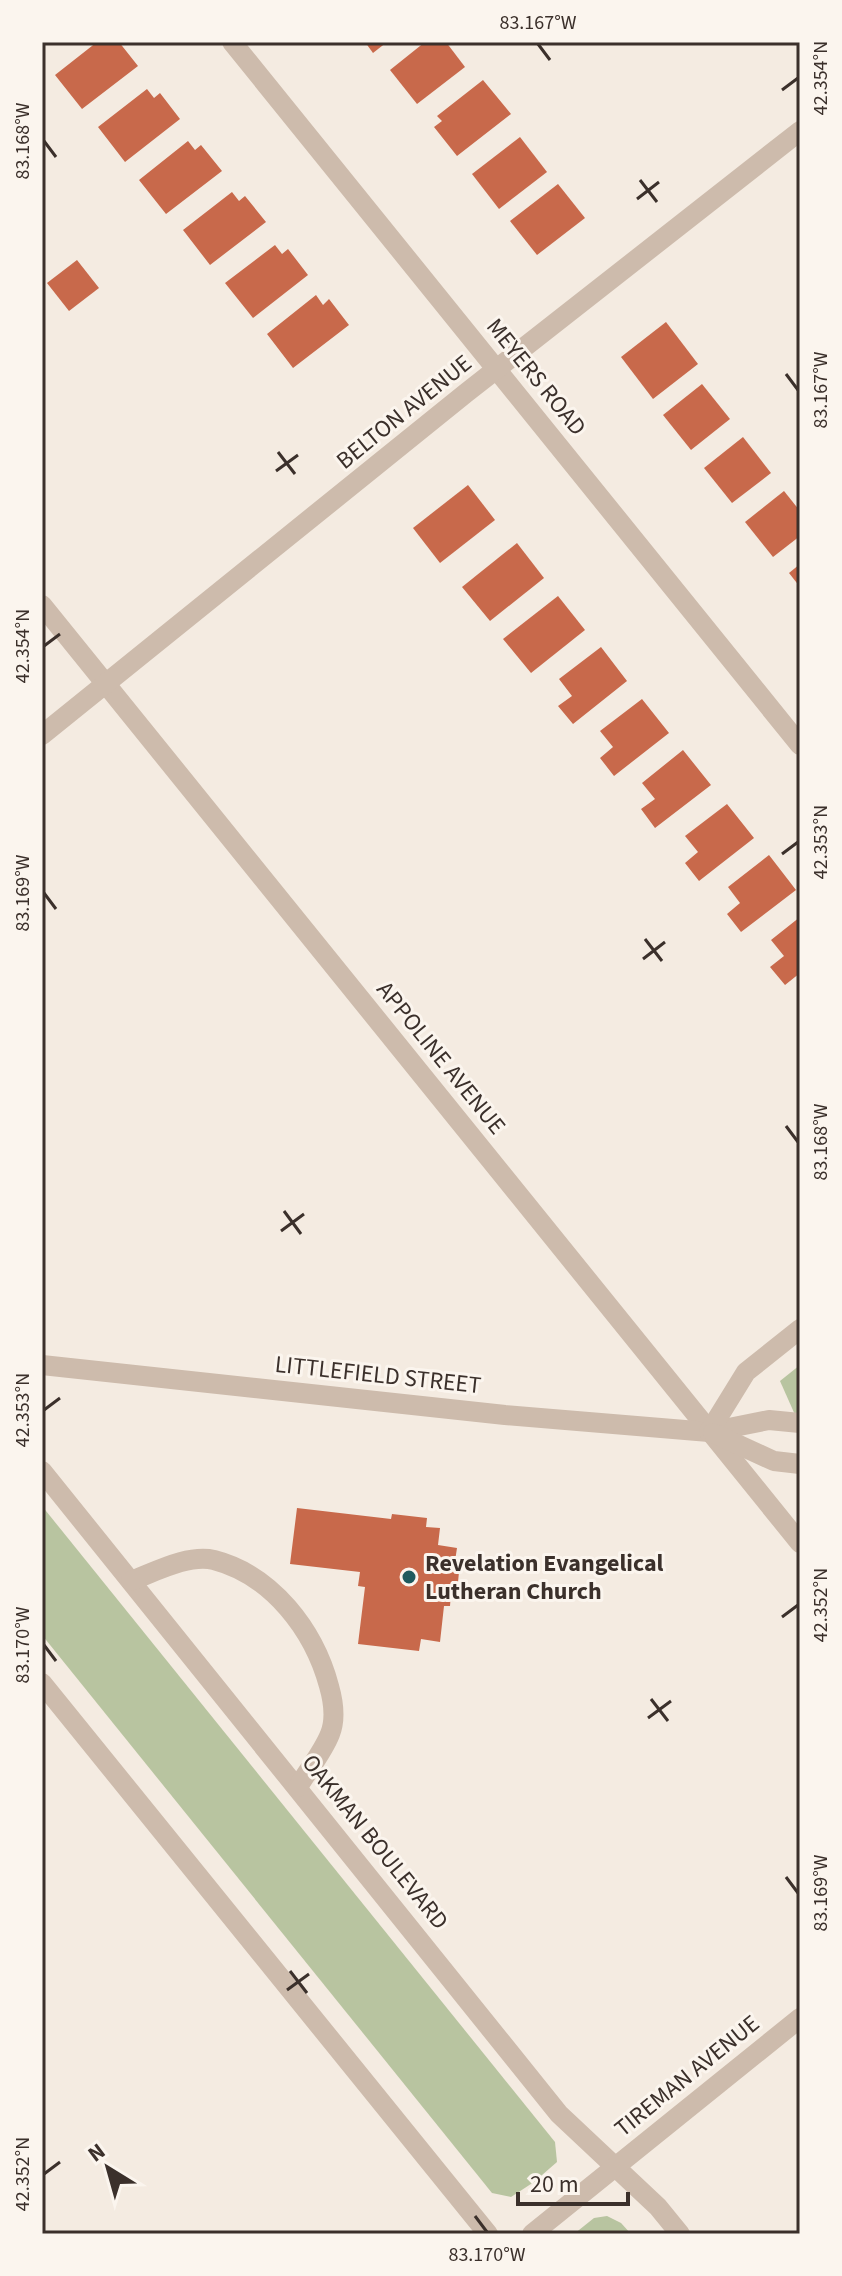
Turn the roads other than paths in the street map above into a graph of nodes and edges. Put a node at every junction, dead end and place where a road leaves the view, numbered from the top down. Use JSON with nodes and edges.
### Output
{"nodes":[{"id":1,"x":232,"y":42,"type":"edge"},
{"id":2,"x":800,"y":131,"type":"edge"},
{"id":3,"x":498,"y":370,"type":"junction"},
{"id":4,"x":42,"y":605,"type":"edge"},
{"id":5,"x":106,"y":684,"type":"junction"},
{"id":6,"x":42,"y":735,"type":"edge"},
{"id":7,"x":800,"y":745,"type":"edge"},
{"id":8,"x":800,"y":1329,"type":"edge"},
{"id":9,"x":42,"y":1365,"type":"edge"},
{"id":10,"x":800,"y":1423,"type":"edge"},
{"id":11,"x":709,"y":1432,"type":"junction"},
{"id":12,"x":800,"y":1464,"type":"edge"},
{"id":13,"x":42,"y":1471,"type":"edge"},
{"id":14,"x":800,"y":1543,"type":"edge"},
{"id":15,"x":131,"y":1581,"type":"junction"},
{"id":16,"x":42,"y":1683,"type":"edge"},
{"id":17,"x":298,"y":1787,"type":"junction"},
{"id":18,"x":800,"y":2018,"type":"edge"},
{"id":19,"x":617,"y":2167,"type":"junction"},
{"id":20,"x":488,"y":2234,"type":"edge"},
{"id":21,"x":532,"y":2234,"type":"edge"},
{"id":22,"x":680,"y":2234,"type":"edge"}],
"edges":[{"from":1,"to":3,"type":"street","name":"MEYERS ROAD"},
{"from":2,"to":3,"type":"street","name":"BELTON AVENUE"},
{"from":3,"to":5,"type":"street","name":"BELTON AVENUE"},
{"from":3,"to":7,"type":"street","name":"MEYERS ROAD"},
{"from":4,"to":5,"type":"street","name":"APPOLINE AVENUE"},
{"from":5,"to":6,"type":"street","name":"BELTON AVENUE"},
{"from":5,"to":11,"type":"street","name":"APPOLINE AVENUE"},
{"from":8,"to":11,"type":"street"},
{"from":9,"to":11,"type":"street","name":"LITTLEFIELD STREET"},
{"from":10,"to":11,"type":"street","name":"LITTLEFIELD STREET"},
{"from":11,"to":12,"type":"street","name":"LITTLEFIELD STREET"},
{"from":11,"to":14,"type":"street","name":"APPOLINE AVENUE"},
{"from":13,"to":15,"type":"street","name":"OAKMAN BOULEVARD"},
{"from":15,"to":17,"type":"street","name":"OAKMAN BOULEVARD"},
{"from":15,"to":17,"type":"street"},
{"from":16,"to":20,"type":"street"},
{"from":17,"to":19,"type":"street","name":"OAKMAN BOULEVARD"},
{"from":18,"to":19,"type":"street","name":"TIREMAN AVENUE"},
{"from":19,"to":21,"type":"street","name":"TIREMAN AVENUE"},
{"from":19,"to":22,"type":"street","name":"OAKMAN BOULEVARD"}]}
